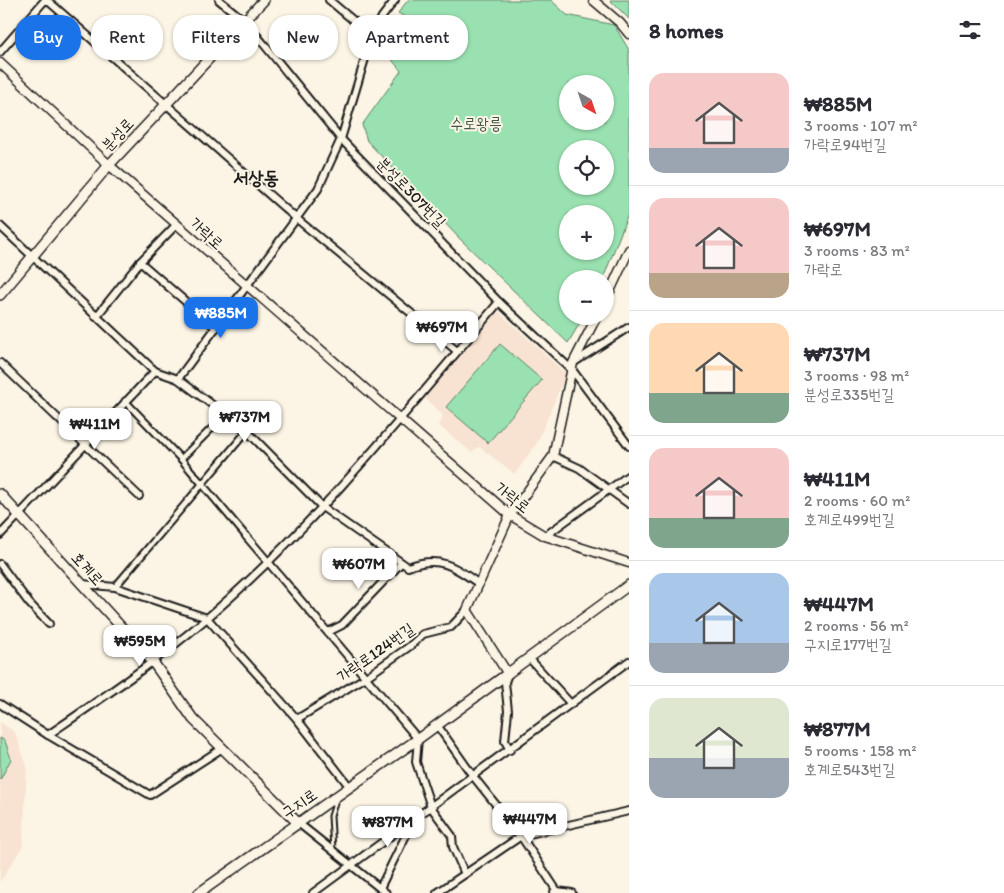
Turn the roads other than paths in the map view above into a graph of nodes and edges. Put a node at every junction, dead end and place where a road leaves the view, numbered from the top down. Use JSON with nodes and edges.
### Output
{"nodes":[{"id":1,"x":46,"y":0,"type":"edge"},
{"id":2,"x":219,"y":0,"type":"edge"},
{"id":3,"x":264,"y":0,"type":"edge"},
{"id":4,"x":329,"y":0,"type":"edge"},
{"id":5,"x":395,"y":0,"type":"edge"},
{"id":6,"x":593,"y":0,"type":"edge"},
{"id":7,"x":238,"y":15,"type":"edge"},
{"id":8,"x":250,"y":15,"type":"edge"},
{"id":9,"x":384,"y":15,"type":"edge"},
{"id":10,"x":348,"y":16,"type":"edge"},
{"id":11,"x":629,"y":34,"type":"edge"},
{"id":12,"x":259,"y":37,"type":"edge"},
{"id":13,"x":0,"y":52,"type":"edge"},
{"id":14,"x":207,"y":60,"type":"edge"},
{"id":15,"x":366,"y":60,"type":"edge"},
{"id":16,"x":0,"y":63,"type":"edge"},
{"id":17,"x":165,"y":104,"type":"junction"},
{"id":18,"x":341,"y":139,"type":"junction"},
{"id":19,"x":109,"y":165,"type":"junction"},
{"id":20,"x":297,"y":218,"type":"junction"},
{"id":21,"x":177,"y":224,"type":"junction"},
{"id":22,"x":0,"y":226,"type":"edge"},
{"id":23,"x":629,"y":250,"type":"edge"},
{"id":24,"x":33,"y":257,"type":"junction"},
{"id":25,"x":140,"y":262,"type":"junction"},
{"id":26,"x":614,"y":282,"type":"edge"},
{"id":27,"x":246,"y":286,"type":"junction"},
{"id":28,"x":0,"y":295,"type":"edge"},
{"id":29,"x":499,"y":302,"type":"junction"},
{"id":30,"x":96,"y":318,"type":"junction"},
{"id":31,"x":593,"y":325,"type":"edge"},
{"id":32,"x":629,"y":327,"type":"edge"},
{"id":33,"x":216,"y":328,"type":"junction"},
{"id":34,"x":457,"y":351,"type":"junction"},
{"id":35,"x":0,"y":363,"type":"edge"},
{"id":36,"x":573,"y":367,"type":"junction"},
{"id":37,"x":155,"y":370,"type":"junction"},
{"id":38,"x":178,"y":379,"type":"junction"},
{"id":39,"x":124,"y":401,"type":"junction"},
{"id":40,"x":226,"y":414,"type":"junction"},
{"id":41,"x":400,"y":419,"type":"junction"},
{"id":42,"x":247,"y":431,"type":"junction"},
{"id":43,"x":84,"y":446,"type":"junction"},
{"id":44,"x":629,"y":446,"type":"edge"},
{"id":45,"x":553,"y":456,"type":"junction"},
{"id":46,"x":181,"y":459,"type":"junction"},
{"id":47,"x":629,"y":475,"type":"edge"},
{"id":48,"x":201,"y":484,"type":"junction"},
{"id":49,"x":609,"y":490,"type":"junction"},
{"id":50,"x":0,"y":494,"type":"edge"},
{"id":51,"x":138,"y":496,"type":"dead end"},
{"id":52,"x":629,"y":504,"type":"edge"},
{"id":53,"x":322,"y":507,"type":"junction"},
{"id":54,"x":19,"y":514,"type":"junction"},
{"id":55,"x":510,"y":514,"type":"junction"},
{"id":56,"x":0,"y":535,"type":"edge"},
{"id":57,"x":246,"y":536,"type":"joint"},
{"id":58,"x":545,"y":536,"type":"junction"},
{"id":59,"x":267,"y":561,"type":"junction"},
{"id":60,"x":401,"y":563,"type":"junction"},
{"id":61,"x":629,"y":563,"type":"edge"},
{"id":62,"x":0,"y":564,"type":"edge"},
{"id":63,"x":82,"y":584,"type":"junction"},
{"id":64,"x":479,"y":584,"type":"junction"},
{"id":65,"x":629,"y":585,"type":"edge"},
{"id":66,"x":115,"y":587,"type":"junction"},
{"id":67,"x":467,"y":610,"type":"junction"},
{"id":68,"x":207,"y":618,"type":"junction"},
{"id":69,"x":49,"y":624,"type":"dead end"},
{"id":70,"x":328,"y":632,"type":"junction"},
{"id":71,"x":529,"y":658,"type":"junction"},
{"id":72,"x":629,"y":661,"type":"edge"},
{"id":73,"x":152,"y":662,"type":"junction"},
{"id":74,"x":508,"y":674,"type":"junction"},
{"id":75,"x":366,"y":677,"type":"junction"},
{"id":76,"x":0,"y":704,"type":"edge"},
{"id":77,"x":571,"y":704,"type":"junction"},
{"id":78,"x":297,"y":719,"type":"junction"},
{"id":79,"x":437,"y":725,"type":"junction"},
{"id":80,"x":48,"y":736,"type":"junction"},
{"id":81,"x":418,"y":739,"type":"junction"},
{"id":82,"x":221,"y":749,"type":"junction"},
{"id":83,"x":510,"y":750,"type":"junction"},
{"id":84,"x":473,"y":776,"type":"junction"},
{"id":85,"x":349,"y":786,"type":"junction"},
{"id":86,"x":338,"y":794,"type":"junction"},
{"id":87,"x":431,"y":807,"type":"junction"},
{"id":88,"x":629,"y":811,"type":"edge"},
{"id":89,"x":415,"y":818,"type":"junction"},
{"id":90,"x":297,"y":822,"type":"junction"},
{"id":91,"x":521,"y":836,"type":"junction"},
{"id":92,"x":333,"y":851,"type":"junction"},
{"id":93,"x":351,"y":866,"type":"junction"},
{"id":94,"x":465,"y":874,"type":"junction"},
{"id":95,"x":380,"y":888,"type":"junction"},
{"id":96,"x":555,"y":892,"type":"edge"},
{"id":97,"x":199,"y":893,"type":"edge"},
{"id":98,"x":313,"y":893,"type":"edge"},
{"id":99,"x":386,"y":893,"type":"edge"},
{"id":100,"x":438,"y":893,"type":"edge"},
{"id":101,"x":572,"y":893,"type":"edge"}],
"edges":[{"from":1,"to":13,"type":"street"},
{"from":1,"to":17,"type":"street"},
{"from":2,"to":7,"type":"street","name":"분성로307번길"},
{"from":3,"to":8,"type":"main road","name":"분성로"},
{"from":4,"to":10,"type":"street"},
{"from":5,"to":9,"type":"street"},
{"from":6,"to":11,"type":"street"},
{"from":12,"to":18,"type":"street","name":"분성로307번길"},
{"from":14,"to":17,"type":"main road","name":"분성로"},
{"from":15,"to":18,"type":"street"},
{"from":16,"to":19,"type":"street","name":"가락로"},
{"from":17,"to":19,"type":"main road","name":"분성로"},
{"from":17,"to":20,"type":"street"},
{"from":18,"to":20,"type":"street"},
{"from":18,"to":29,"type":"street","name":"분성로307번길"},
{"from":19,"to":21,"type":"street","name":"가락로"},
{"from":19,"to":24,"type":"main road","name":"분성로"},
{"from":20,"to":27,"type":"street"},
{"from":20,"to":34,"type":"street"},
{"from":21,"to":25,"type":"street"},
{"from":21,"to":27,"type":"street","name":"가락로"},
{"from":22,"to":24,"type":"street"},
{"from":23,"to":26,"type":"street"},
{"from":24,"to":28,"type":"main road","name":"분성로"},
{"from":24,"to":30,"type":"street"},
{"from":25,"to":30,"type":"street"},
{"from":25,"to":33,"type":"street"},
{"from":27,"to":33,"type":"street"},
{"from":27,"to":41,"type":"street","name":"가락로"},
{"from":29,"to":34,"type":"street"},
{"from":29,"to":36,"type":"street","name":"분성로307번길"},
{"from":30,"to":37,"type":"street"},
{"from":31,"to":36,"type":"street"},
{"from":32,"to":36,"type":"street"},
{"from":33,"to":38,"type":"street"},
{"from":34,"to":41,"type":"street"},
{"from":35,"to":43,"type":"street"},
{"from":36,"to":44,"type":"street","name":"분성로307번길"},
{"from":36,"to":45,"type":"street"},
{"from":37,"to":38,"type":"street"},
{"from":37,"to":39,"type":"street"},
{"from":38,"to":40,"type":"street"},
{"from":39,"to":43,"type":"street"},
{"from":39,"to":46,"type":"street"},
{"from":40,"to":42,"type":"street"},
{"from":40,"to":46,"type":"street"},
{"from":41,"to":53,"type":"street"},
{"from":41,"to":55,"type":"street","name":"가락로"},
{"from":42,"to":48,"type":"street"},
{"from":42,"to":53,"type":"street"},
{"from":43,"to":51,"type":"street"},
{"from":43,"to":54,"type":"street"},
{"from":45,"to":49,"type":"street"},
{"from":45,"to":55,"type":"street","name":"가락로124번길"},
{"from":46,"to":48,"type":"street"},
{"from":47,"to":49,"type":"street"},
{"from":48,"to":57,"type":"street"},
{"from":48,"to":66,"type":"street"},
{"from":49,"to":52,"type":"street"},
{"from":49,"to":58,"type":"street"},
{"from":50,"to":54,"type":"main road","name":"호계로"},
{"from":53,"to":59,"type":"street"},
{"from":53,"to":60,"type":"street"},
{"from":54,"to":56,"type":"street"},
{"from":54,"to":63,"type":"main road","name":"호계로"},
{"from":55,"to":58,"type":"street","name":"가락로"},
{"from":55,"to":64,"type":"street","name":"가락로124번길"},
{"from":57,"to":59,"type":"street"},
{"from":58,"to":61,"type":"street","name":"가락로"},
{"from":59,"to":68,"type":"street"},
{"from":59,"to":70,"type":"street"},
{"from":60,"to":64,"type":"street"},
{"from":60,"to":70,"type":"street"},
{"from":62,"to":69,"type":"street"},
{"from":63,"to":66,"type":"street"},
{"from":63,"to":73,"type":"main road","name":"호계로"},
{"from":64,"to":67,"type":"street","name":"가락로124번길"},
{"from":65,"to":71,"type":"main road","name":"구지로"},
{"from":66,"to":68,"type":"street"},
{"from":67,"to":74,"type":"street"},
{"from":67,"to":75,"type":"street","name":"가락로124번길"},
{"from":68,"to":73,"type":"street"},
{"from":68,"to":78,"type":"street"},
{"from":70,"to":75,"type":"street"},
{"from":71,"to":74,"type":"main road","name":"구지로"},
{"from":71,"to":77,"type":"street"},
{"from":72,"to":77,"type":"street"},
{"from":73,"to":80,"type":"street"},
{"from":73,"to":82,"type":"main road","name":"호계로"},
{"from":74,"to":79,"type":"main road","name":"구지로"},
{"from":74,"to":83,"type":"street"},
{"from":75,"to":78,"type":"street","name":"가락로124번길"},
{"from":75,"to":81,"type":"street"},
{"from":76,"to":80,"type":"street"},
{"from":77,"to":83,"type":"street"},
{"from":78,"to":85,"type":"street"},
{"from":79,"to":81,"type":"main road","name":"구지로"},
{"from":79,"to":84,"type":"street"},
{"from":80,"to":82,"type":"street"},
{"from":81,"to":85,"type":"main road","name":"구지로"},
{"from":81,"to":87,"type":"street"},
{"from":82,"to":90,"type":"main road","name":"호계로"},
{"from":83,"to":84,"type":"street"},
{"from":84,"to":87,"type":"street"},
{"from":84,"to":91,"type":"street"},
{"from":85,"to":86,"type":"main road","name":"구지로"},
{"from":86,"to":90,"type":"main road","name":"구지로"},
{"from":86,"to":92,"type":"lane"},
{"from":87,"to":89,"type":"street"},
{"from":87,"to":94,"type":"street"},
{"from":88,"to":91,"type":"street"},
{"from":89,"to":93,"type":"street"},
{"from":89,"to":95,"type":"street"},
{"from":90,"to":92,"type":"street","name":"호계로"},
{"from":90,"to":97,"type":"main road","name":"구지로"},
{"from":91,"to":94,"type":"street"},
{"from":91,"to":96,"type":"street"},
{"from":92,"to":93,"type":"street","name":"호계로"},
{"from":93,"to":95,"type":"street","name":"호계로"},
{"from":93,"to":98,"type":"street"},
{"from":94,"to":100,"type":"street"},
{"from":95,"to":99,"type":"street","name":"호계로"},
{"from":96,"to":101,"type":"street"}]}
